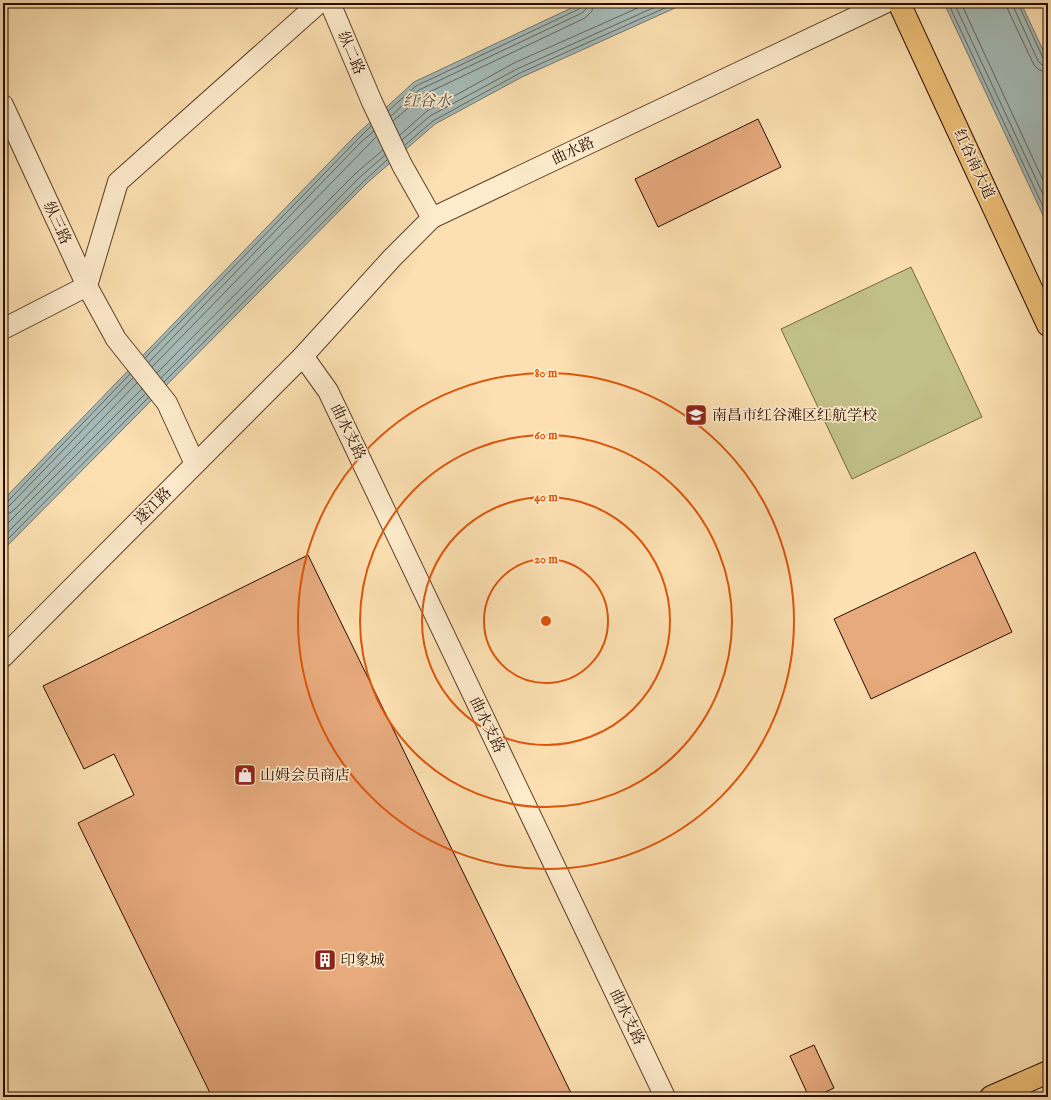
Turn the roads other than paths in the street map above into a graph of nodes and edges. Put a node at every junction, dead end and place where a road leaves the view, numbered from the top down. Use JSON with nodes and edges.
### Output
{"nodes":[{"id":1,"x":319,"y":3,"type":"edge"},
{"id":2,"x":330,"y":3,"type":"edge"},
{"id":3,"x":885,"y":3,"type":"edge"},
{"id":4,"x":899,"y":3,"type":"edge"},
{"id":5,"x":3,"y":105,"type":"edge"},
{"id":6,"x":432,"y":218,"type":"junction"},
{"id":7,"x":87,"y":286,"type":"junction"},
{"id":8,"x":1048,"y":325,"type":"edge"},
{"id":9,"x":3,"y":329,"type":"edge"},
{"id":10,"x":303,"y":356,"type":"junction"},
{"id":11,"x":195,"y":464,"type":"junction"},
{"id":12,"x":3,"y":657,"type":"edge"},
{"id":13,"x":1048,"y":1072,"type":"edge"},
{"id":14,"x":665,"y":1097,"type":"edge"},
{"id":15,"x":991,"y":1097,"type":"edge"}],
"edges":[{"from":1,"to":7,"type":"street"},
{"from":2,"to":6,"type":"street","name":"纵二路"},
{"from":3,"to":6,"type":"street","name":"曲水路"},
{"from":4,"to":8,"type":"main road","name":"红谷南大道"},
{"from":5,"to":7,"type":"street","name":"纵三路"},
{"from":6,"to":10,"type":"street","name":"曲水路"},
{"from":7,"to":9,"type":"street"},
{"from":7,"to":11,"type":"street","name":"纵三路"},
{"from":10,"to":11,"type":"street","name":"遂江路"},
{"from":10,"to":14,"type":"street","name":"曲水支路"},
{"from":11,"to":12,"type":"street","name":"遂江路"},
{"from":13,"to":15,"type":"main road"}]}
